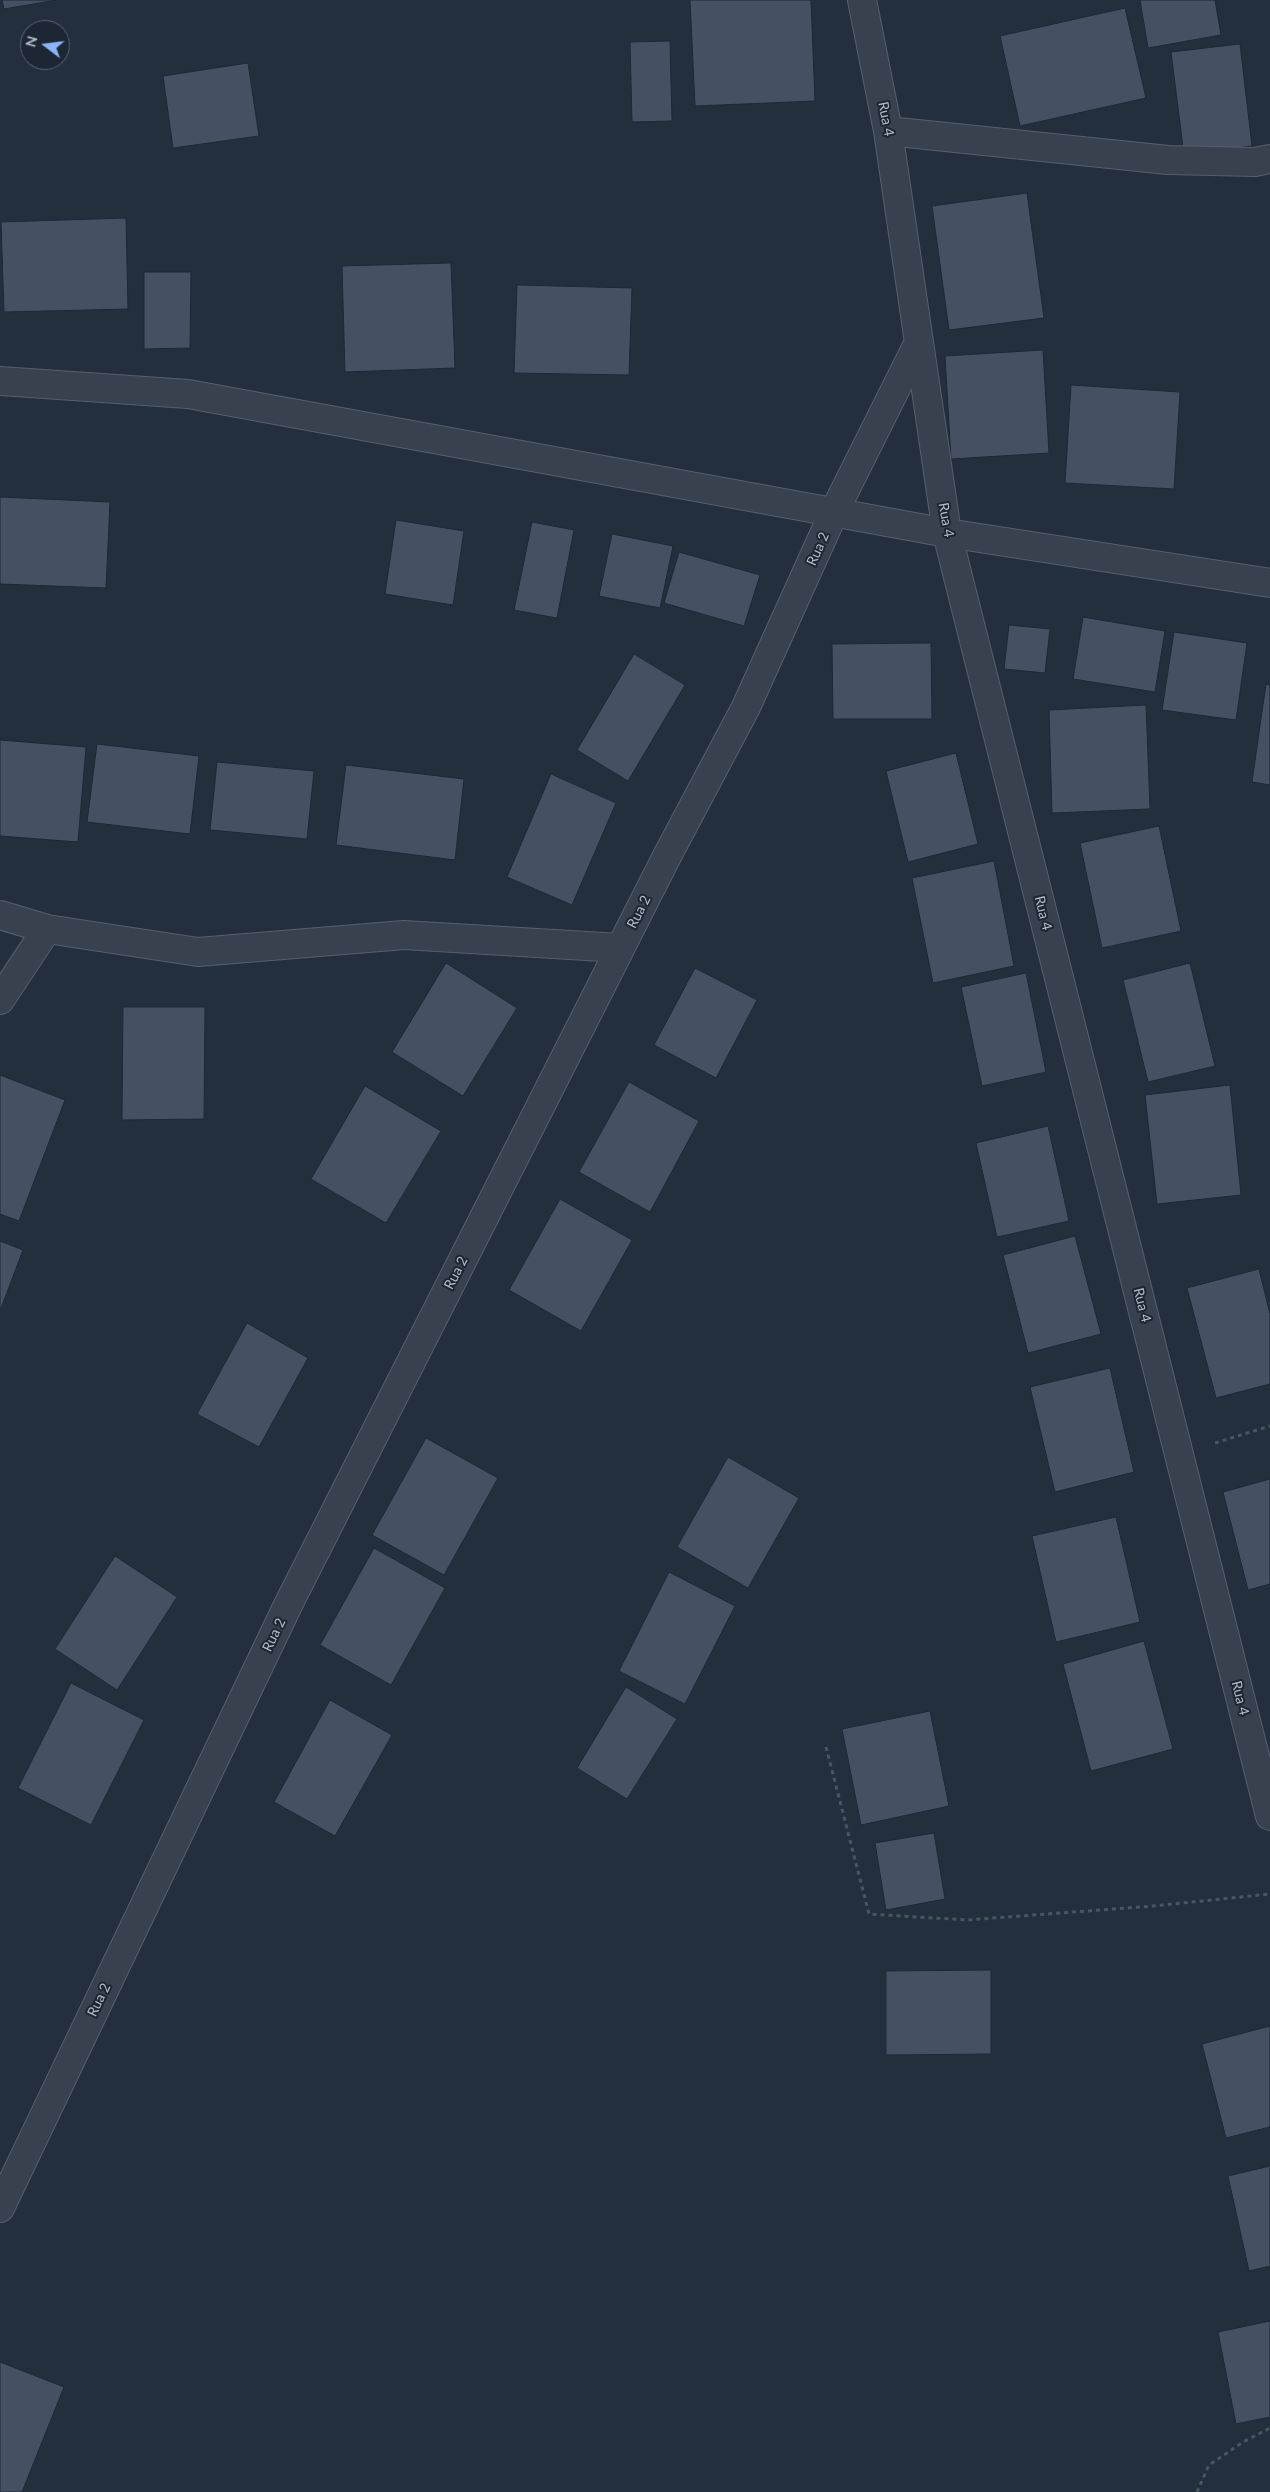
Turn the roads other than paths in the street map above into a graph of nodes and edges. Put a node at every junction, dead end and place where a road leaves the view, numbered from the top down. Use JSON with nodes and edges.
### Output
{"nodes":[{"id":1,"x":862,"y":0,"type":"edge"},
{"id":2,"x":888,"y":131,"type":"junction"},
{"id":3,"x":1270,"y":159,"type":"edge"},
{"id":4,"x":919,"y":342,"type":"junction"},
{"id":5,"x":0,"y":381,"type":"edge"},
{"id":6,"x":834,"y":512,"type":"junction"},
{"id":7,"x":947,"y":533,"type":"junction"},
{"id":8,"x":1270,"y":583,"type":"edge"},
{"id":9,"x":0,"y":915,"type":"edge"},
{"id":10,"x":47,"y":929,"type":"junction"},
{"id":11,"x":620,"y":948,"type":"junction"},
{"id":12,"x":0,"y":1000,"type":"edge"},
{"id":13,"x":1270,"y":1816,"type":"edge"},
{"id":14,"x":0,"y":2208,"type":"edge"}],
"edges":[{"from":1,"to":2,"type":"street","name":"Rua 4"},
{"from":2,"to":3,"type":"street"},
{"from":2,"to":4,"type":"street","name":"Rua 4"},
{"from":4,"to":6,"type":"street","name":"Rua 2"},
{"from":4,"to":7,"type":"street","name":"Rua 4"},
{"from":5,"to":6,"type":"street"},
{"from":6,"to":7,"type":"street"},
{"from":6,"to":11,"type":"street","name":"Rua 2"},
{"from":7,"to":8,"type":"street"},
{"from":7,"to":13,"type":"street","name":"Rua 4"},
{"from":9,"to":10,"type":"street"},
{"from":10,"to":11,"type":"street"},
{"from":10,"to":12,"type":"street"},
{"from":11,"to":14,"type":"street","name":"Rua 2"}]}
